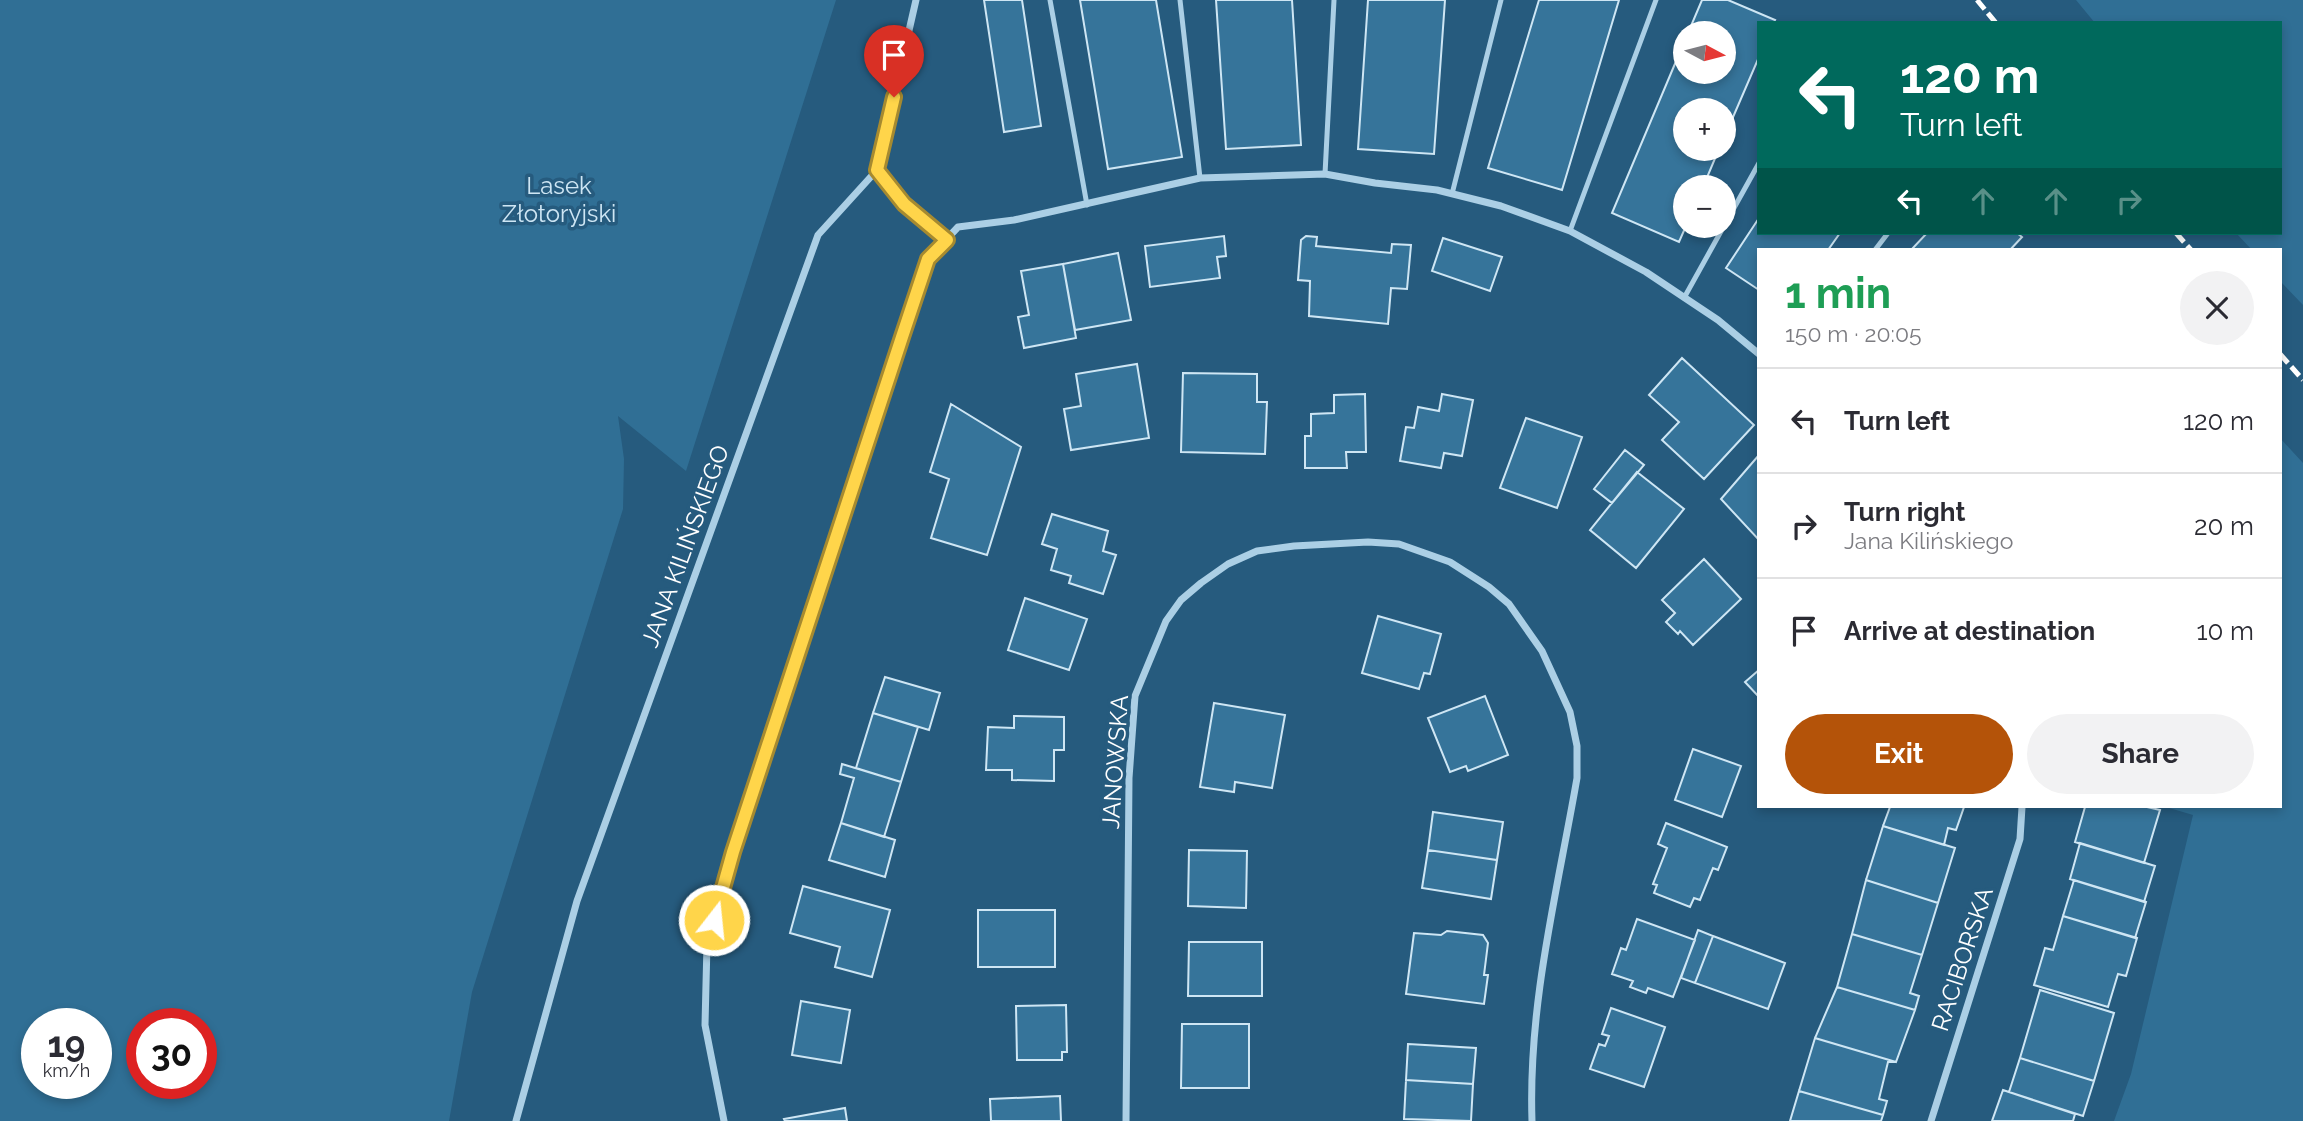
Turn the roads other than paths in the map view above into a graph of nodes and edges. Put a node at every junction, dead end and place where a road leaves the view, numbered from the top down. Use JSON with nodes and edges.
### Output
{"nodes":[{"id":1,"x":916,"y":0,"type":"edge"},
{"id":2,"x":1051,"y":0,"type":"edge"},
{"id":3,"x":1180,"y":0,"type":"edge"},
{"id":4,"x":1334,"y":0,"type":"edge"},
{"id":5,"x":1501,"y":0,"type":"edge"},
{"id":6,"x":1656,"y":0,"type":"edge"},
{"id":7,"x":1757,"y":167,"type":"edge"},
{"id":8,"x":877,"y":170,"type":"junction"},
{"id":9,"x":1325,"y":174,"type":"junction"},
{"id":10,"x":1200,"y":178,"type":"junction"},
{"id":11,"x":1452,"y":194,"type":"junction"},
{"id":12,"x":1087,"y":205,"type":"junction"},
{"id":13,"x":1570,"y":231,"type":"junction"},
{"id":14,"x":947,"y":240,"type":"junction"},
{"id":15,"x":1684,"y":298,"type":"junction"},
{"id":16,"x":1757,"y":352,"type":"edge"},
{"id":17,"x":2022,"y":808,"type":"edge"},
{"id":18,"x":516,"y":1121,"type":"edge"},
{"id":19,"x":724,"y":1121,"type":"edge"},
{"id":20,"x":1126,"y":1121,"type":"edge"},
{"id":21,"x":1532,"y":1121,"type":"edge"},
{"id":22,"x":1931,"y":1121,"type":"edge"}],
"edges":[{"from":1,"to":8,"type":"street","name":"JANA KILIŃSKIEGO"},
{"from":2,"to":12,"type":"lane"},
{"from":3,"to":10,"type":"lane"},
{"from":4,"to":9,"type":"lane"},
{"from":5,"to":11,"type":"lane"},
{"from":6,"to":13,"type":"lane"},
{"from":7,"to":15,"type":"lane"},
{"from":8,"to":14,"type":"lane"},
{"from":8,"to":18,"type":"street","name":"JANA KILIŃSKIEGO"},
{"from":9,"to":10,"type":"street"},
{"from":9,"to":11,"type":"street"},
{"from":10,"to":12,"type":"street"},
{"from":11,"to":13,"type":"street"},
{"from":12,"to":14,"type":"street"},
{"from":13,"to":15,"type":"street"},
{"from":14,"to":19,"type":"street"},
{"from":15,"to":16,"type":"street"},
{"from":17,"to":22,"type":"street","name":"RACIBORSKA"},
{"from":20,"to":21,"type":"street","name":"JANOWSKA"}]}
